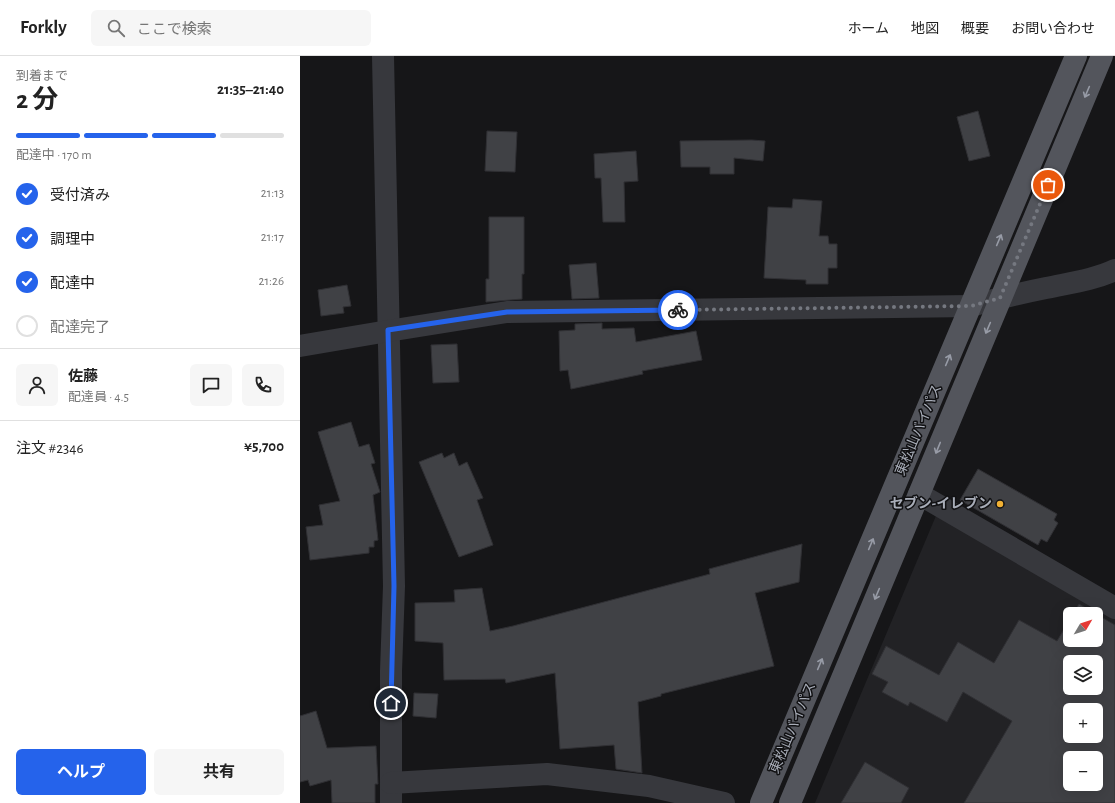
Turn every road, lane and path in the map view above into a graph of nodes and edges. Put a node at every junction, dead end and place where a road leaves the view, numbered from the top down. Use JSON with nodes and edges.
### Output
{"nodes":[{"id":1,"x":383,"y":56,"type":"edge"},
{"id":2,"x":1076,"y":56,"type":"edge"},
{"id":3,"x":1102,"y":56,"type":"edge"},
{"id":4,"x":1115,"y":270,"type":"edge"},
{"id":5,"x":1000,"y":298,"type":"junction"},
{"id":6,"x":971,"y":306,"type":"junction"},
{"id":7,"x":388,"y":330,"type":"junction"},
{"id":8,"x":300,"y":346,"type":"edge"},
{"id":9,"x":919,"y":494,"type":"junction"},
{"id":10,"x":1115,"y":608,"type":"edge"},
{"id":11,"x":391,"y":793,"type":"edge"},
{"id":12,"x":724,"y":803,"type":"edge"},
{"id":13,"x":762,"y":803,"type":"edge"},
{"id":14,"x":790,"y":803,"type":"edge"}],
"edges":[{"from":1,"to":7,"type":"street"},
{"from":6,"to":2,"type":"main road","name":"東松山バイパス","one_way":true},
{"from":3,"to":5,"type":"main road","name":"東松山バイパス","one_way":true},
{"from":4,"to":5,"type":"street"},
{"from":5,"to":6,"type":"street"},
{"from":5,"to":9,"type":"main road","name":"東松山バイパス","one_way":true},
{"from":6,"to":7,"type":"street"},
{"from":13,"to":6,"type":"main road","name":"東松山バイパス","one_way":true},
{"from":7,"to":8,"type":"street"},
{"from":7,"to":11,"type":"street"},
{"from":9,"to":10,"type":"street"},
{"from":9,"to":14,"type":"main road","name":"東松山バイパス","one_way":true},
{"from":11,"to":12,"type":"street"}]}
